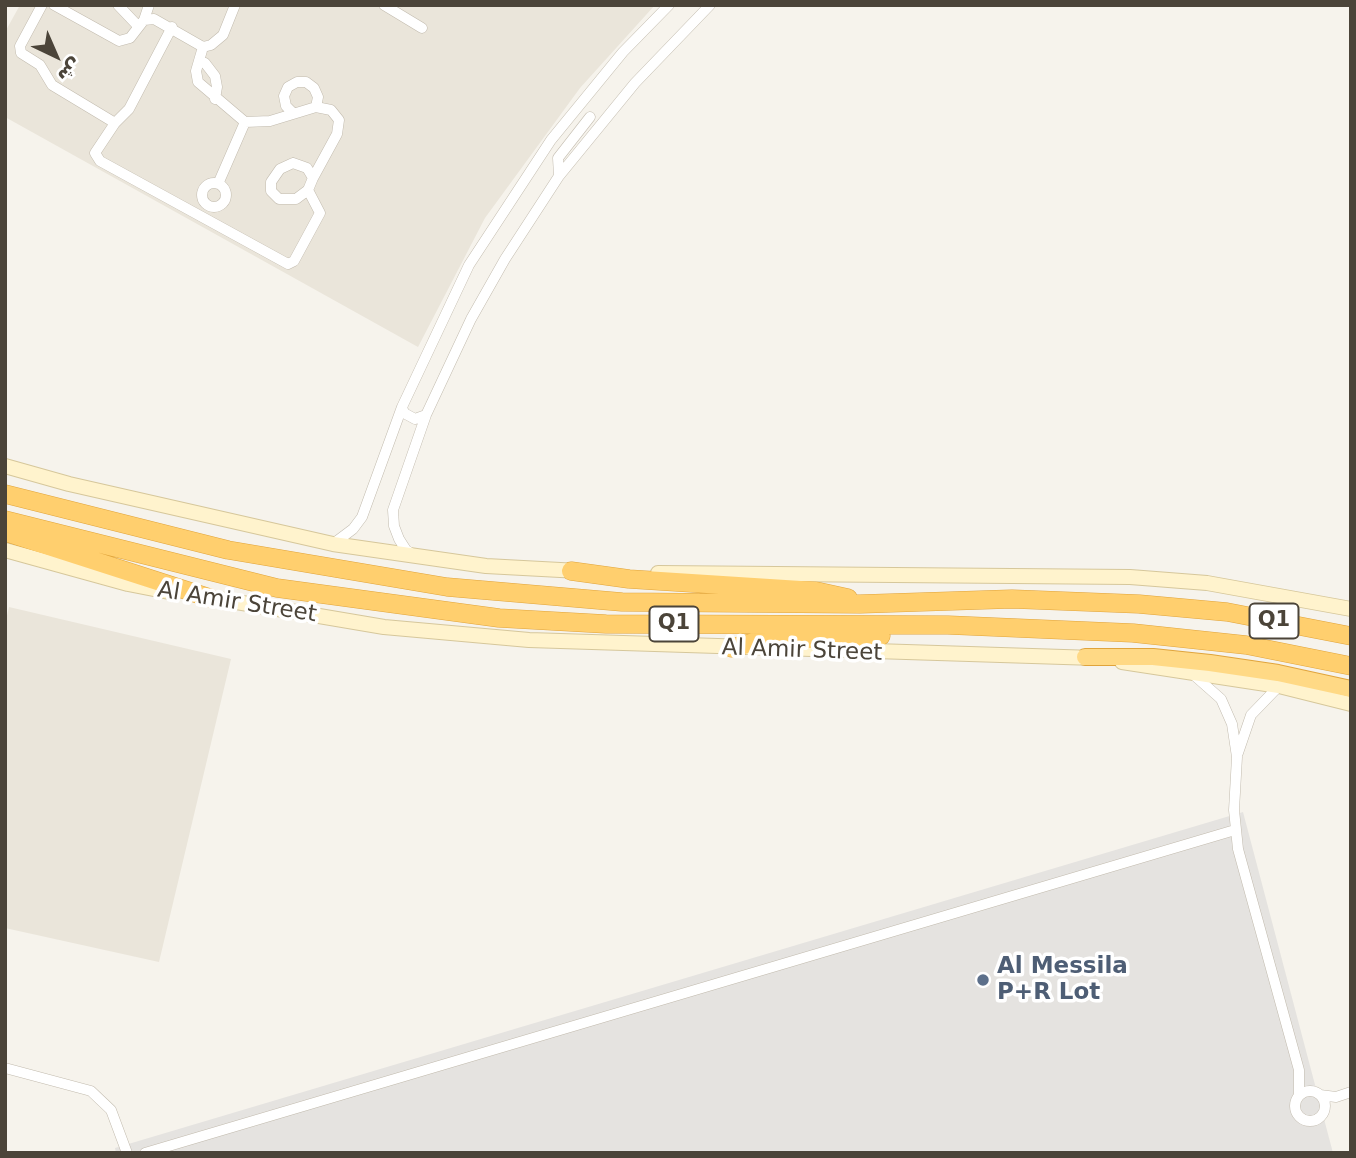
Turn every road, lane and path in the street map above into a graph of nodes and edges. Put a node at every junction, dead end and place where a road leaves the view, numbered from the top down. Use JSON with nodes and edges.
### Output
{"nodes":[{"id":1,"x":42,"y":5,"type":"edge"},
{"id":2,"x":118,"y":5,"type":"edge"},
{"id":3,"x":149,"y":5,"type":"edge"},
{"id":4,"x":235,"y":5,"type":"edge"},
{"id":5,"x":384,"y":5,"type":"edge"},
{"id":6,"x":669,"y":5,"type":"edge"},
{"id":7,"x":710,"y":5,"type":"edge"},
{"id":8,"x":57,"y":6,"type":"edge"},
{"id":9,"x":140,"y":22,"type":"junction"},
{"id":10,"x":172,"y":27,"type":"junction"},
{"id":11,"x":422,"y":28,"type":"dead end"},
{"id":12,"x":203,"y":47,"type":"junction"},
{"id":13,"x":199,"y":61,"type":"junction"},
{"id":14,"x":215,"y":99,"type":"junction"},
{"id":15,"x":316,"y":107,"type":"junction"},
{"id":16,"x":576,"y":109,"type":"junction"},
{"id":17,"x":293,"y":113,"type":"junction"},
{"id":18,"x":590,"y":117,"type":"junction"},
{"id":19,"x":245,"y":122,"type":"junction"},
{"id":20,"x":115,"y":123,"type":"junction"},
{"id":21,"x":601,"y":123,"type":"junction"},
{"id":22,"x":559,"y":176,"type":"junction"},
{"id":23,"x":313,"y":178,"type":"junction"},
{"id":24,"x":218,"y":184,"type":"dead end"},
{"id":25,"x":308,"y":190,"type":"junction"},
{"id":26,"x":402,"y":407,"type":"junction"},
{"id":27,"x":426,"y":415,"type":"junction"},
{"id":28,"x":5,"y":466,"type":"edge"},
{"id":29,"x":5,"y":494,"type":"edge"},
{"id":30,"x":5,"y":520,"type":"edge"},
{"id":31,"x":5,"y":532,"type":"edge"},
{"id":32,"x":333,"y":544,"type":"junction"},
{"id":33,"x":5,"y":550,"type":"edge"},
{"id":34,"x":419,"y":557,"type":"junction"},
{"id":35,"x":571,"y":571,"type":"junction"},
{"id":36,"x":210,"y":598,"type":"junction"},
{"id":37,"x":860,"y":604,"type":"junction"},
{"id":38,"x":1351,"y":609,"type":"edge"},
{"id":39,"x":948,"y":625,"type":"junction"},
{"id":40,"x":1351,"y":636,"type":"edge"},
{"id":41,"x":732,"y":648,"type":"junction"},
{"id":42,"x":1085,"y":657,"type":"junction"},
{"id":43,"x":1351,"y":666,"type":"edge"},
{"id":44,"x":1188,"y":672,"type":"junction"},
{"id":45,"x":1279,"y":686,"type":"junction"},
{"id":46,"x":1351,"y":689,"type":"edge"},
{"id":47,"x":1351,"y":704,"type":"edge"},
{"id":48,"x":1237,"y":757,"type":"junction"},
{"id":49,"x":1235,"y":830,"type":"junction"},
{"id":50,"x":5,"y":1068,"type":"edge"},
{"id":51,"x":1299,"y":1070,"type":"junction"},
{"id":52,"x":1317,"y":1093,"type":"junction"},
{"id":53,"x":1346,"y":1094,"type":"edge"},
{"id":54,"x":1299,"y":1096,"type":"junction"},
{"id":55,"x":1325,"y":1108,"type":"junction"},
{"id":56,"x":127,"y":1153,"type":"edge"},
{"id":57,"x":145,"y":1153,"type":"edge"}],
"edges":[{"from":1,"to":20,"type":"street"},
{"from":2,"to":9,"type":"street"},
{"from":3,"to":9,"type":"street"},
{"from":4,"to":12,"type":"street"},
{"from":5,"to":11,"type":"street"},
{"from":6,"to":16,"type":"street"},
{"from":7,"to":21,"type":"street"},
{"from":8,"to":9,"type":"street"},
{"from":9,"to":10,"type":"street"},
{"from":10,"to":12,"type":"street"},
{"from":10,"to":20,"type":"street"},
{"from":12,"to":13,"type":"street"},
{"from":13,"to":14,"type":"street"},
{"from":13,"to":14,"type":"street"},
{"from":14,"to":19,"type":"street"},
{"from":15,"to":17,"type":"street"},
{"from":15,"to":17,"type":"street"},
{"from":15,"to":23,"type":"street"},
{"from":16,"to":18,"type":"street"},
{"from":16,"to":26,"type":"street"},
{"from":17,"to":19,"type":"street"},
{"from":18,"to":21,"type":"street"},
{"from":18,"to":22,"type":"street"},
{"from":19,"to":24,"type":"street"},
{"from":20,"to":25,"type":"street"},
{"from":21,"to":22,"type":"street"},
{"from":22,"to":27,"type":"street"},
{"from":23,"to":25,"type":"street"},
{"from":23,"to":25,"type":"street"},
{"from":26,"to":27,"type":"street"},
{"from":26,"to":32,"type":"street"},
{"from":27,"to":34,"type":"street"},
{"from":28,"to":32,"type":"main road"},
{"from":29,"to":37,"type":"highway","name":"Al Amir Street","number":"Q1"},
{"from":30,"to":39,"type":"highway","name":"Al Amir Street","number":"Q1"},
{"from":31,"to":36,"type":"highway"},
{"from":32,"to":34,"type":"main road"},
{"from":33,"to":36,"type":"main road","name":"Al Amir Street"},
{"from":34,"to":35,"type":"main road"},
{"from":35,"to":37,"type":"highway"},
{"from":35,"to":38,"type":"main road"},
{"from":36,"to":41,"type":"main road","name":"Al Amir Street"},
{"from":37,"to":40,"type":"highway","name":"Al Amir Street","number":"Q1"},
{"from":39,"to":41,"type":"highway"},
{"from":39,"to":43,"type":"highway","name":"Al Amir Street","number":"Q1"},
{"from":41,"to":42,"type":"main road","name":"Al Amir Street"},
{"from":42,"to":44,"type":"main road","name":"Al Amir Street"},
{"from":42,"to":46,"type":"highway"},
{"from":44,"to":45,"type":"main road","name":"Al Amir Street"},
{"from":44,"to":48,"type":"street"},
{"from":45,"to":47,"type":"main road","name":"Al Amir Street"},
{"from":45,"to":48,"type":"street"},
{"from":48,"to":49,"type":"street"},
{"from":49,"to":51,"type":"street"},
{"from":49,"to":57,"type":"street"},
{"from":50,"to":56,"type":"street"},
{"from":51,"to":52,"type":"street"},
{"from":51,"to":54,"type":"street"},
{"from":52,"to":53,"type":"street"},
{"from":52,"to":54,"type":"street"},
{"from":52,"to":55,"type":"street"},
{"from":53,"to":55,"type":"street"},
{"from":54,"to":55,"type":"street"}]}
